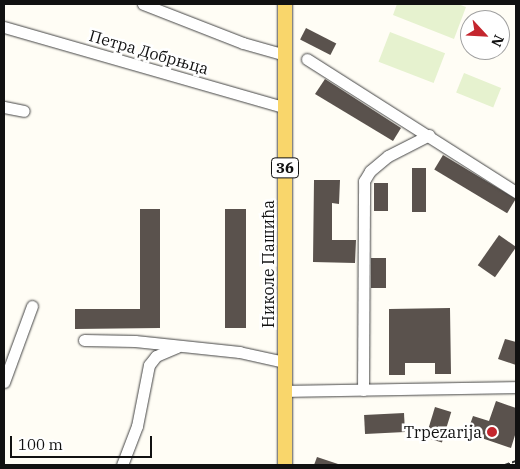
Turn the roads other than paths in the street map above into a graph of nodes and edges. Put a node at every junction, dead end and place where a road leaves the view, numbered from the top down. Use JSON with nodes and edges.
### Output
{"nodes":[{"id":1,"x":143,"y":4,"type":"edge"},
{"id":2,"x":285,"y":4,"type":"edge"},
{"id":3,"x":4,"y":27,"type":"edge"},
{"id":4,"x":285,"y":55,"type":"junction"},
{"id":5,"x":307,"y":59,"type":"dead end"},
{"id":6,"x":4,"y":107,"type":"edge"},
{"id":7,"x":286,"y":108,"type":"junction"},
{"id":8,"x":24,"y":111,"type":"dead end"},
{"id":9,"x":429,"y":135,"type":"junction"},
{"id":10,"x":516,"y":192,"type":"edge"},
{"id":11,"x":32,"y":306,"type":"dead end"},
{"id":12,"x":84,"y":340,"type":"dead end"},
{"id":13,"x":177,"y":347,"type":"junction"},
{"id":14,"x":285,"y":362,"type":"junction"},
{"id":15,"x":4,"y":382,"type":"edge"},
{"id":16,"x":516,"y":387,"type":"edge"},
{"id":17,"x":286,"y":390,"type":"junction"},
{"id":18,"x":362,"y":390,"type":"junction"},
{"id":19,"x":122,"y":465,"type":"edge"},
{"id":20,"x":285,"y":465,"type":"edge"}],
"edges":[{"from":1,"to":4,"type":"street"},
{"from":2,"to":4,"type":"main road","name":"Николе Пашића","number":"36"},
{"from":3,"to":7,"type":"street","name":"Петра Добрњца"},
{"from":4,"to":7,"type":"main road","name":"Николе Пашића","number":"36"},
{"from":5,"to":9,"type":"street"},
{"from":6,"to":8,"type":"street"},
{"from":7,"to":14,"type":"main road","name":"Николе Пашића","number":"36"},
{"from":9,"to":10,"type":"street"},
{"from":9,"to":18,"type":"street"},
{"from":11,"to":15,"type":"street"},
{"from":12,"to":13,"type":"street"},
{"from":13,"to":14,"type":"street"},
{"from":13,"to":19,"type":"street"},
{"from":14,"to":17,"type":"main road","name":"Николе Пашића","number":"36"},
{"from":16,"to":18,"type":"street"},
{"from":17,"to":18,"type":"street"},
{"from":17,"to":20,"type":"main road","name":"Николе Пашића","number":"36"}]}
